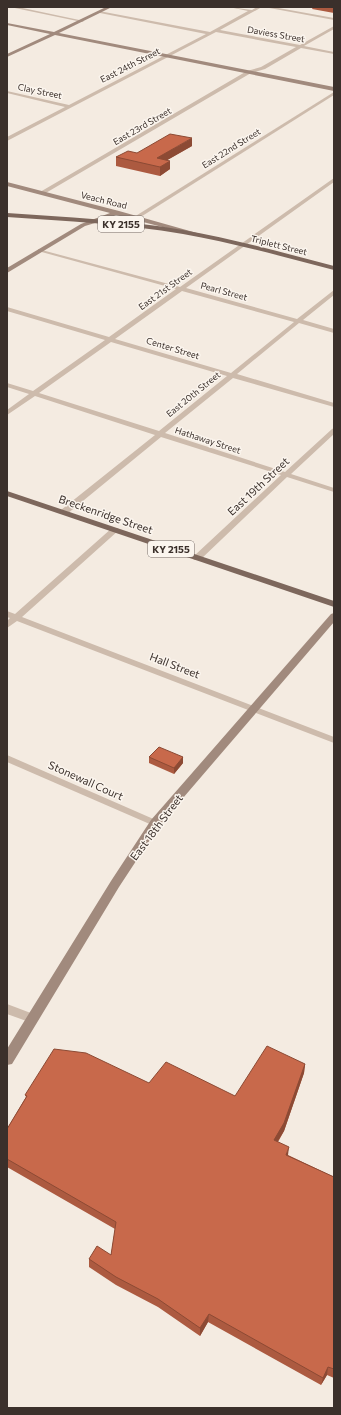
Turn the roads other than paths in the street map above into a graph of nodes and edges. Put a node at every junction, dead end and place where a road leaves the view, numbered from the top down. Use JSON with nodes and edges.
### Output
{"nodes":[{"id":1,"x":12,"y":7,"type":"edge"},
{"id":2,"x":110,"y":7,"type":"edge"},
{"id":3,"x":231,"y":7,"type":"edge"},
{"id":4,"x":260,"y":7,"type":"edge"},
{"id":5,"x":266,"y":7,"type":"edge"},
{"id":6,"x":279,"y":7,"type":"edge"},
{"id":7,"x":253,"y":11,"type":"junction"},
{"id":8,"x":100,"y":12,"type":"junction"},
{"id":9,"x":334,"y":19,"type":"edge"},
{"id":10,"x":82,"y":21,"type":"junction"},
{"id":11,"x":7,"y":24,"type":"edge"},
{"id":12,"x":334,"y":27,"type":"edge"},
{"id":13,"x":221,"y":28,"type":"junction"},
{"id":14,"x":216,"y":30,"type":"junction"},
{"id":15,"x":210,"y":33,"type":"junction"},
{"id":16,"x":56,"y":34,"type":"junction"},
{"id":17,"x":299,"y":44,"type":"junction"},
{"id":18,"x":334,"y":49,"type":"edge"},
{"id":19,"x":334,"y":53,"type":"edge"},
{"id":20,"x":166,"y":55,"type":"junction"},
{"id":21,"x":7,"y":56,"type":"edge"},
{"id":22,"x":249,"y":72,"type":"junction"},
{"id":23,"x":334,"y":89,"type":"edge"},
{"id":24,"x":7,"y":92,"type":"edge"},
{"id":25,"x":334,"y":93,"type":"edge"},
{"id":26,"x":69,"y":106,"type":"junction"},
{"id":27,"x":10,"y":136,"type":"edge"},
{"id":28,"x":7,"y":139,"type":"edge"},
{"id":29,"x":334,"y":180,"type":"edge"},
{"id":30,"x":7,"y":184,"type":"edge"},
{"id":31,"x":42,"y":193,"type":"junction"},
{"id":32,"x":108,"y":210,"type":"junction"},
{"id":33,"x":117,"y":212,"type":"junction"},
{"id":34,"x":7,"y":215,"type":"edge"},
{"id":35,"x":137,"y":217,"type":"junction"},
{"id":36,"x":94,"y":221,"type":"junction"},
{"id":37,"x":220,"y":240,"type":"junction"},
{"id":38,"x":242,"y":245,"type":"junction"},
{"id":39,"x":40,"y":250,"type":"junction"},
{"id":40,"x":334,"y":268,"type":"edge"},
{"id":41,"x":7,"y":271,"type":"edge"},
{"id":42,"x":181,"y":289,"type":"junction"},
{"id":43,"x":334,"y":292,"type":"edge"},
{"id":44,"x":7,"y":308,"type":"edge"},
{"id":45,"x":298,"y":321,"type":"junction"},
{"id":46,"x":334,"y":331,"type":"edge"},
{"id":47,"x":111,"y":339,"type":"junction"},
{"id":48,"x":232,"y":375,"type":"junction"},
{"id":49,"x":7,"y":385,"type":"edge"},
{"id":50,"x":35,"y":393,"type":"junction"},
{"id":51,"x":334,"y":405,"type":"edge"},
{"id":52,"x":7,"y":413,"type":"edge"},
{"id":53,"x":334,"y":430,"type":"edge"},
{"id":54,"x":160,"y":434,"type":"junction"},
{"id":55,"x":287,"y":474,"type":"junction"},
{"id":56,"x":334,"y":490,"type":"edge"},
{"id":57,"x":7,"y":493,"type":"edge"},
{"id":58,"x":64,"y":512,"type":"junction"},
{"id":59,"x":115,"y":530,"type":"junction"},
{"id":60,"x":197,"y":558,"type":"junction"},
{"id":61,"x":334,"y":604,"type":"edge"},
{"id":62,"x":11,"y":616,"type":"edge"},
{"id":63,"x":334,"y":616,"type":"edge"},
{"id":64,"x":7,"y":625,"type":"edge"},
{"id":65,"x":252,"y":709,"type":"junction"},
{"id":66,"x":334,"y":740,"type":"edge"},
{"id":67,"x":7,"y":758,"type":"edge"},
{"id":68,"x":155,"y":823,"type":"junction"},
{"id":69,"x":7,"y":1009,"type":"edge"},
{"id":70,"x":32,"y":1018,"type":"junction"},
{"id":71,"x":7,"y":1060,"type":"edge"}],
"edges":[{"from":1,"to":10,"type":"street"},
{"from":2,"to":8,"type":"street"},
{"from":3,"to":7,"type":"street"},
{"from":4,"to":7,"type":"street","name":"East 24th Street"},
{"from":5,"to":9,"type":"street"},
{"from":6,"to":9,"type":"street"},
{"from":7,"to":13,"type":"street","name":"East 24th Street"},
{"from":8,"to":10,"type":"street"},
{"from":8,"to":15,"type":"street"},
{"from":9,"to":17,"type":"street","name":"East 23rd Street"},
{"from":10,"to":16,"type":"street"},
{"from":11,"to":16,"type":"street"},
{"from":12,"to":17,"type":"street","name":"East 23rd Street"},
{"from":13,"to":14,"type":"street","name":"East 24th Street"},
{"from":13,"to":17,"type":"street"},
{"from":14,"to":15,"type":"street","name":"East 24th Street"},
{"from":14,"to":17,"type":"street","name":"Daviess Street"},
{"from":15,"to":20,"type":"street","name":"East 24th Street"},
{"from":16,"to":20,"type":"street"},
{"from":16,"to":21,"type":"street"},
{"from":17,"to":18,"type":"street"},
{"from":17,"to":19,"type":"street","name":"Daviess Street"},
{"from":17,"to":22,"type":"street","name":"East 23rd Street"},
{"from":20,"to":22,"type":"street"},
{"from":20,"to":26,"type":"street","name":"East 24th Street"},
{"from":22,"to":23,"type":"street"},
{"from":22,"to":31,"type":"street","name":"East 23rd Street"},
{"from":24,"to":26,"type":"street","name":"Clay Street"},
{"from":25,"to":35,"type":"street","name":"East 22nd Street"},
{"from":26,"to":27,"type":"street","name":"East 24th Street"},
{"from":27,"to":28,"type":"street","name":"East 24th Street"},
{"from":29,"to":38,"type":"street","name":"East 21st Street"},
{"from":30,"to":31,"type":"street","name":"Veach Road"},
{"from":31,"to":32,"type":"street","name":"Veach Road"},
{"from":32,"to":33,"type":"street","name":"Veach Road"},
{"from":32,"to":36,"type":"street"},
{"from":33,"to":35,"type":"street","name":"Veach Road"},
{"from":33,"to":36,"type":"street"},
{"from":34,"to":36,"type":"main road","number":"KY 2155"},
{"from":35,"to":37,"type":"street","name":"Veach Road"},
{"from":36,"to":37,"type":"main road","number":"KY 2155"},
{"from":36,"to":39,"type":"street"},
{"from":37,"to":38,"type":"main road","name":"Triplett Street","number":"KY 2155"},
{"from":38,"to":40,"type":"main road","name":"Triplett Street","number":"KY 2155"},
{"from":38,"to":42,"type":"street","name":"East 21st Street"},
{"from":39,"to":41,"type":"street"},
{"from":39,"to":42,"type":"street","name":"Pearl Street"},
{"from":42,"to":45,"type":"street","name":"Pearl Street"},
{"from":42,"to":47,"type":"street","name":"East 21st Street"},
{"from":43,"to":45,"type":"street","name":"East 20th Street"},
{"from":44,"to":47,"type":"street","name":"Center Street"},
{"from":45,"to":46,"type":"street","name":"Pearl Street"},
{"from":45,"to":48,"type":"street","name":"East 20th Street"},
{"from":47,"to":48,"type":"street","name":"Center Street"},
{"from":47,"to":50,"type":"street","name":"East 21st Street"},
{"from":48,"to":51,"type":"street","name":"Center Street"},
{"from":48,"to":54,"type":"street","name":"East 20th Street"},
{"from":49,"to":50,"type":"street","name":"Hathaway Street"},
{"from":50,"to":52,"type":"street","name":"East 21st Street"},
{"from":50,"to":54,"type":"street","name":"Hathaway Street"},
{"from":53,"to":55,"type":"street","name":"East 19th Street"},
{"from":54,"to":55,"type":"street","name":"Hathaway Street"},
{"from":54,"to":58,"type":"street","name":"East 20th Street"},
{"from":55,"to":56,"type":"street","name":"Hathaway Street"},
{"from":55,"to":60,"type":"street","name":"East 19th Street"},
{"from":57,"to":58,"type":"main road","name":"Breckenridge Street","number":"KY 2155"},
{"from":58,"to":59,"type":"main road","name":"Breckenridge Street","number":"KY 2155"},
{"from":59,"to":60,"type":"main road","name":"Breckenridge Street","number":"KY 2155"},
{"from":59,"to":62,"type":"street"},
{"from":60,"to":61,"type":"main road","name":"Breckenridge Street","number":"KY 2155"},
{"from":62,"to":64,"type":"street"},
{"from":62,"to":65,"type":"street","name":"Hall Street"},
{"from":63,"to":65,"type":"street","name":"East 18th Street"},
{"from":65,"to":66,"type":"street","name":"Hall Street"},
{"from":65,"to":68,"type":"street","name":"East 18th Street"},
{"from":67,"to":68,"type":"street","name":"Stonewall Court"},
{"from":68,"to":70,"type":"street","name":"East 18th Street"},
{"from":69,"to":70,"type":"street"},
{"from":70,"to":71,"type":"street","name":"East 18th Street"}]}
